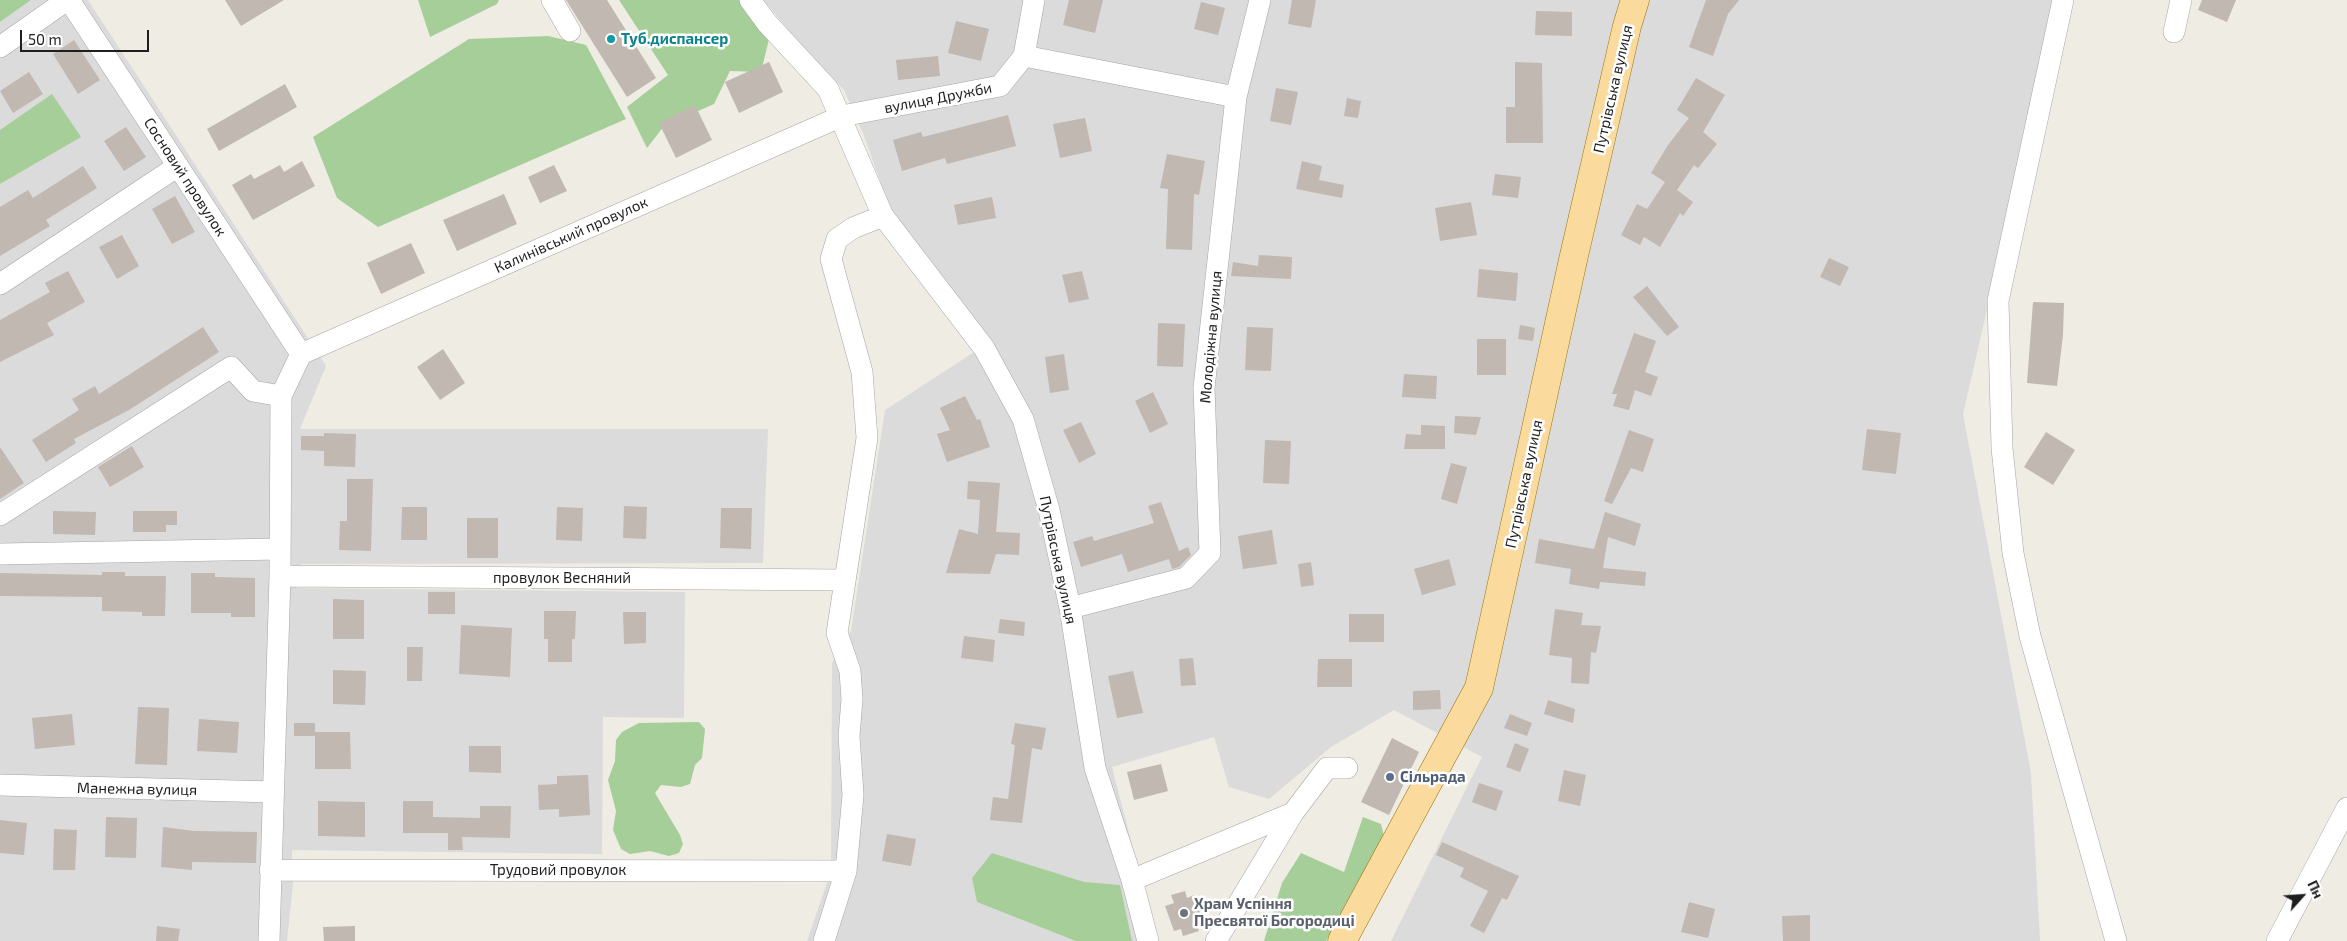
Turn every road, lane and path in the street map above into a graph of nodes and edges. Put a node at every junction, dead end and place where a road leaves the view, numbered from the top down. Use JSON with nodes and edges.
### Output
{"nodes":[{"id":1,"x":68,"y":0,"type":"edge"},
{"id":2,"x":552,"y":0,"type":"edge"},
{"id":3,"x":750,"y":0,"type":"edge"},
{"id":4,"x":1034,"y":0,"type":"edge"},
{"id":5,"x":1260,"y":0,"type":"edge"},
{"id":6,"x":1635,"y":0,"type":"edge"},
{"id":7,"x":2063,"y":0,"type":"edge"},
{"id":8,"x":2181,"y":0,"type":"edge"},
{"id":9,"x":570,"y":32,"type":"dead end"},
{"id":10,"x":2174,"y":32,"type":"dead end"},
{"id":11,"x":0,"y":47,"type":"edge"},
{"id":12,"x":1024,"y":56,"type":"junction"},
{"id":13,"x":1236,"y":97,"type":"junction"},
{"id":14,"x":842,"y":116,"type":"junction"},
{"id":15,"x":178,"y":166,"type":"junction"},
{"id":16,"x":883,"y":216,"type":"junction"},
{"id":17,"x":0,"y":284,"type":"edge"},
{"id":18,"x":300,"y":354,"type":"junction"},
{"id":19,"x":281,"y":396,"type":"junction"},
{"id":20,"x":0,"y":515,"type":"edge"},
{"id":21,"x":280,"y":549,"type":"junction"},
{"id":22,"x":0,"y":554,"type":"edge"},
{"id":23,"x":280,"y":576,"type":"junction"},
{"id":24,"x":844,"y":580,"type":"junction"},
{"id":25,"x":1070,"y":608,"type":"junction"},
{"id":26,"x":1347,"y":768,"type":"dead end"},
{"id":27,"x":0,"y":785,"type":"edge"},
{"id":28,"x":274,"y":792,"type":"junction"},
{"id":29,"x":2347,"y":808,"type":"edge"},
{"id":30,"x":1293,"y":813,"type":"junction"},
{"id":31,"x":270,"y":870,"type":"junction"},
{"id":32,"x":846,"y":871,"type":"junction"},
{"id":33,"x":1132,"y":880,"type":"junction"},
{"id":34,"x":269,"y":941,"type":"edge"},
{"id":35,"x":824,"y":941,"type":"edge"},
{"id":36,"x":1148,"y":941,"type":"edge"},
{"id":37,"x":1216,"y":941,"type":"edge"},
{"id":38,"x":1342,"y":941,"type":"edge"},
{"id":39,"x":2116,"y":941,"type":"edge"},
{"id":40,"x":2277,"y":941,"type":"edge"}],
"edges":[{"from":1,"to":11,"type":"street"},
{"from":1,"to":15,"type":"street","name":"Сосновий провулок"},
{"from":2,"to":9,"type":"street"},
{"from":3,"to":14,"type":"street","name":"Путрівська вулиця"},
{"from":4,"to":12,"type":"street","name":"вулиця Дружби"},
{"from":5,"to":13,"type":"street","name":"Молодіжна вулиця"},
{"from":6,"to":38,"type":"main road","name":"Путрівська вулиця"},
{"from":7,"to":39,"type":"street"},
{"from":8,"to":10,"type":"street"},
{"from":12,"to":13,"type":"street"},
{"from":12,"to":14,"type":"street","name":"вулиця Дружби"},
{"from":13,"to":25,"type":"street","name":"Молодіжна вулиця"},
{"from":14,"to":16,"type":"street","name":"Путрівська вулиця"},
{"from":14,"to":18,"type":"street","name":"Калинівський провулок"},
{"from":15,"to":17,"type":"street"},
{"from":15,"to":18,"type":"street","name":"Сосновий провулок"},
{"from":16,"to":24,"type":"street"},
{"from":16,"to":25,"type":"street","name":"Путрівська вулиця"},
{"from":18,"to":19,"type":"street"},
{"from":19,"to":20,"type":"street"},
{"from":19,"to":21,"type":"street"},
{"from":21,"to":22,"type":"street"},
{"from":21,"to":23,"type":"street"},
{"from":23,"to":24,"type":"street","name":"провулок Весняний"},
{"from":23,"to":28,"type":"street"},
{"from":24,"to":32,"type":"street"},
{"from":25,"to":33,"type":"street","name":"Путрівська вулиця"},
{"from":26,"to":30,"type":"street"},
{"from":27,"to":28,"type":"street","name":"Манежна вулиця"},
{"from":28,"to":31,"type":"street"},
{"from":29,"to":40,"type":"street"},
{"from":30,"to":33,"type":"street"},
{"from":30,"to":37,"type":"street"},
{"from":31,"to":32,"type":"street","name":"Трудовий провулок"},
{"from":31,"to":34,"type":"street"},
{"from":32,"to":35,"type":"street"},
{"from":33,"to":36,"type":"street","name":"Путрівська вулиця"}]}
